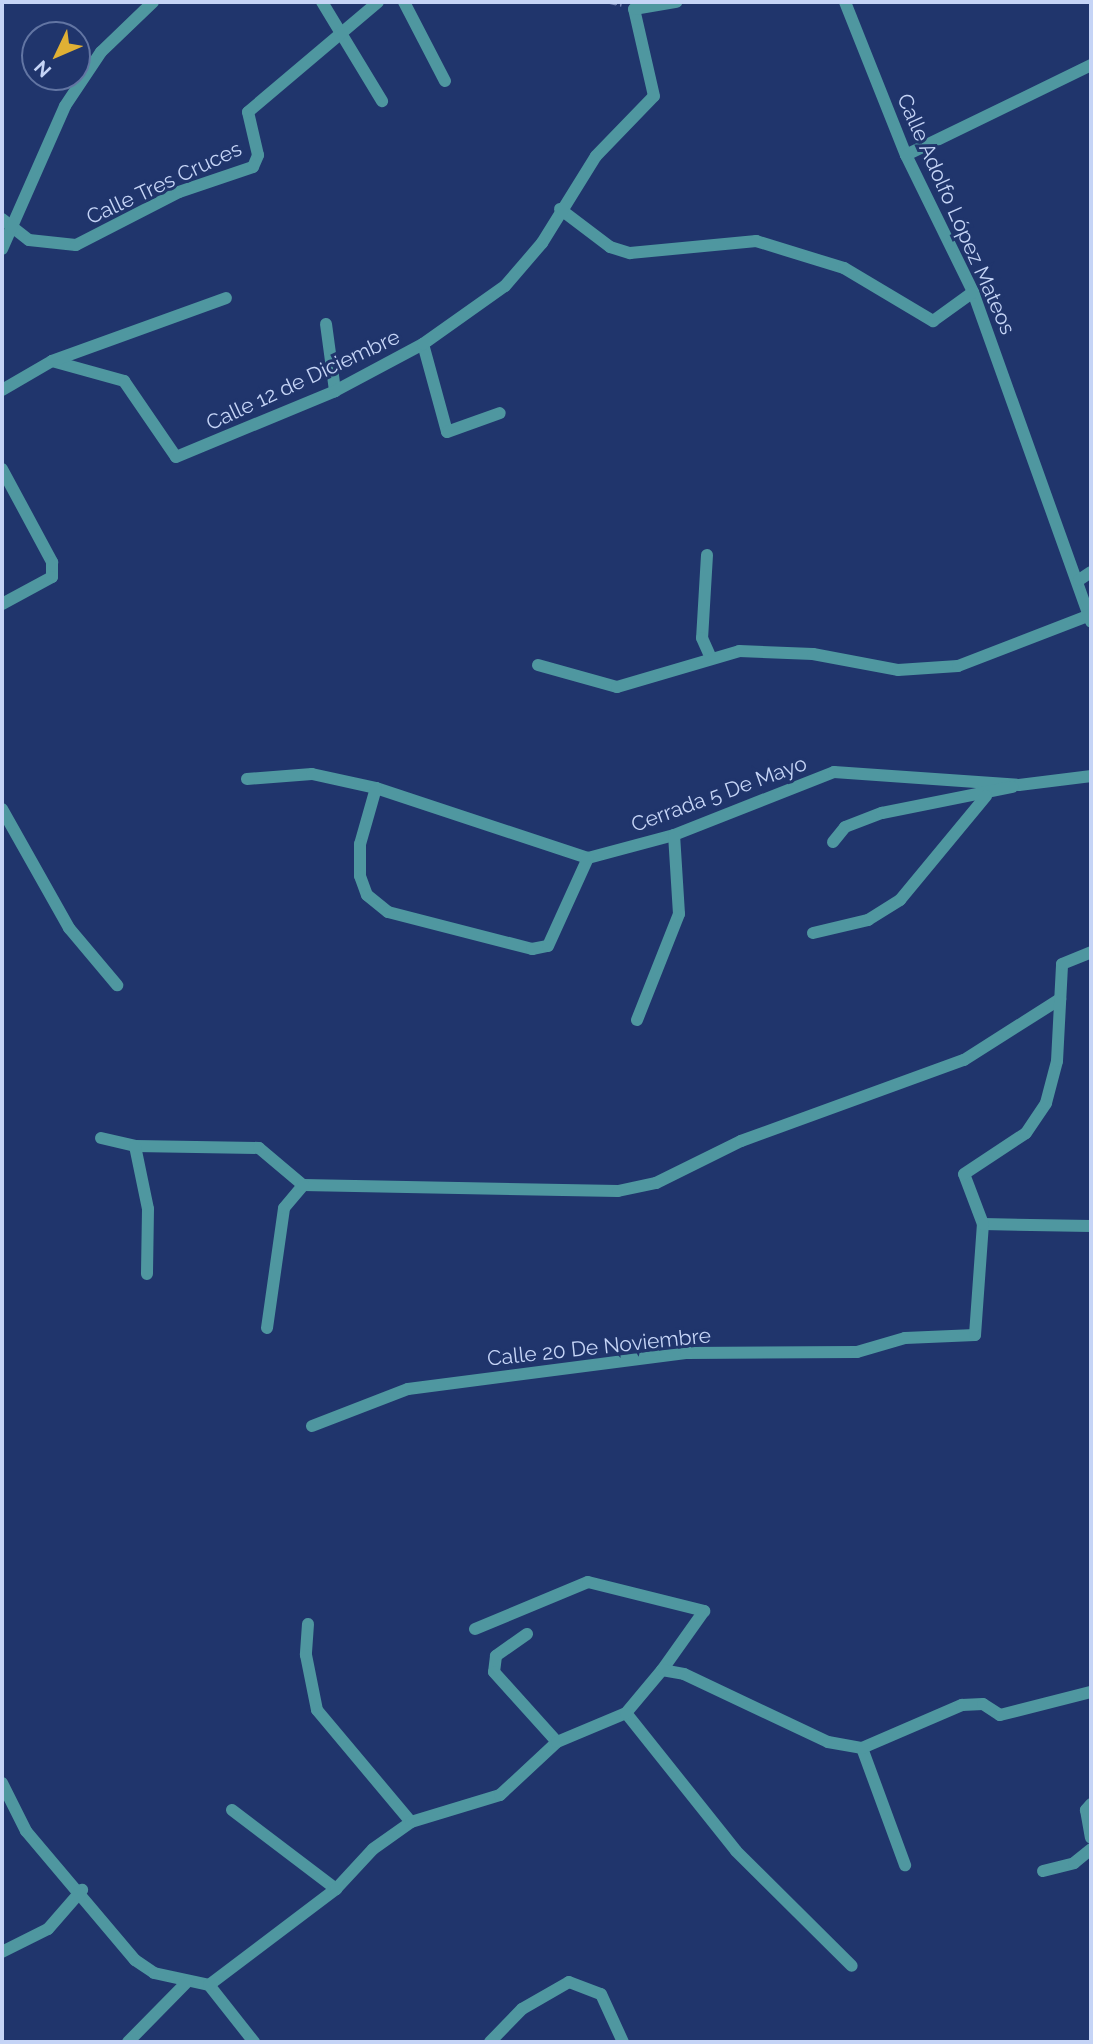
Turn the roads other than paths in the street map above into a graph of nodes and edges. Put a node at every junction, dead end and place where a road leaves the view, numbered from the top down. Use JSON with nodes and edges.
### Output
{"nodes":[{"id":1,"x":153,"y":2,"type":"edge"},
{"id":2,"x":322,"y":2,"type":"edge"},
{"id":3,"x":377,"y":2,"type":"edge"},
{"id":4,"x":404,"y":2,"type":"edge"},
{"id":5,"x":676,"y":2,"type":"edge"},
{"id":6,"x":845,"y":2,"type":"edge"},
{"id":7,"x":339,"y":32,"type":"junction"},
{"id":8,"x":1091,"y":65,"type":"edge"},
{"id":9,"x":444,"y":81,"type":"dead end"},
{"id":10,"x":382,"y":101,"type":"dead end"},
{"id":11,"x":906,"y":155,"type":"junction"},
{"id":12,"x":560,"y":209,"type":"junction"},
{"id":13,"x":2,"y":219,"type":"edge"},
{"id":14,"x":13,"y":231,"type":"junction"},
{"id":15,"x":2,"y":249,"type":"edge"},
{"id":16,"x":973,"y":292,"type":"junction"},
{"id":17,"x":226,"y":298,"type":"dead end"},
{"id":18,"x":326,"y":324,"type":"dead end"},
{"id":19,"x":422,"y":344,"type":"junction"},
{"id":20,"x":52,"y":361,"type":"junction"},
{"id":21,"x":2,"y":390,"type":"edge"},
{"id":22,"x":335,"y":391,"type":"junction"},
{"id":23,"x":500,"y":413,"type":"dead end"},
{"id":24,"x":2,"y":469,"type":"edge"},
{"id":25,"x":707,"y":555,"type":"dead end"},
{"id":26,"x":1091,"y":572,"type":"edge"},
{"id":27,"x":1079,"y":580,"type":"junction"},
{"id":28,"x":2,"y":604,"type":"edge"},
{"id":29,"x":1091,"y":618,"type":"edge"},
{"id":30,"x":710,"y":656,"type":"junction"},
{"id":31,"x":538,"y":665,"type":"dead end"},
{"id":32,"x":1091,"y":776,"type":"edge"},
{"id":33,"x":247,"y":779,"type":"dead end"},
{"id":34,"x":1019,"y":785,"type":"junction"},
{"id":35,"x":376,"y":788,"type":"junction"},
{"id":36,"x":986,"y":796,"type":"junction"},
{"id":37,"x":2,"y":809,"type":"edge"},
{"id":38,"x":674,"y":835,"type":"junction"},
{"id":39,"x":833,"y":842,"type":"dead end"},
{"id":40,"x":588,"y":858,"type":"junction"},
{"id":41,"x":813,"y":933,"type":"dead end"},
{"id":42,"x":1091,"y":952,"type":"edge"},
{"id":43,"x":117,"y":985,"type":"dead end"},
{"id":44,"x":1060,"y":999,"type":"junction"},
{"id":45,"x":637,"y":1020,"type":"dead end"},
{"id":46,"x":101,"y":1138,"type":"dead end"},
{"id":47,"x":135,"y":1146,"type":"junction"},
{"id":48,"x":303,"y":1185,"type":"junction"},
{"id":49,"x":983,"y":1224,"type":"junction"},
{"id":50,"x":1091,"y":1226,"type":"edge"},
{"id":51,"x":147,"y":1274,"type":"dead end"},
{"id":52,"x":267,"y":1328,"type":"dead end"},
{"id":53,"x":312,"y":1426,"type":"dead end"},
{"id":54,"x":308,"y":1624,"type":"dead end"},
{"id":55,"x":475,"y":1629,"type":"dead end"},
{"id":56,"x":527,"y":1634,"type":"dead end"},
{"id":57,"x":662,"y":1670,"type":"junction"},
{"id":58,"x":1091,"y":1692,"type":"edge"},
{"id":59,"x":626,"y":1713,"type":"junction"},
{"id":60,"x":557,"y":1742,"type":"junction"},
{"id":61,"x":862,"y":1748,"type":"junction"},
{"id":62,"x":2,"y":1783,"type":"edge"},
{"id":63,"x":1091,"y":1804,"type":"edge"},
{"id":64,"x":232,"y":1810,"type":"dead end"},
{"id":65,"x":411,"y":1822,"type":"junction"},
{"id":66,"x":1091,"y":1838,"type":"edge"},
{"id":67,"x":1091,"y":1849,"type":"edge"},
{"id":68,"x":905,"y":1865,"type":"dead end"},
{"id":69,"x":1043,"y":1871,"type":"dead end"},
{"id":70,"x":336,"y":1889,"type":"junction"},
{"id":71,"x":82,"y":1890,"type":"junction"},
{"id":72,"x":2,"y":1952,"type":"edge"},
{"id":73,"x":852,"y":1966,"type":"dead end"},
{"id":74,"x":187,"y":1982,"type":"junction"},
{"id":75,"x":209,"y":1985,"type":"junction"},
{"id":76,"x":128,"y":2042,"type":"edge"},
{"id":77,"x":254,"y":2042,"type":"edge"},
{"id":78,"x":490,"y":2042,"type":"edge"},
{"id":79,"x":623,"y":2042,"type":"edge"}],
"edges":[{"from":1,"to":14,"type":"street"},
{"from":2,"to":7,"type":"street"},
{"from":3,"to":7,"type":"street","name":"Calle Tres Cruces"},
{"from":4,"to":9,"type":"street"},
{"from":5,"to":12,"type":"street","name":"Calle 12 de Diciembre"},
{"from":6,"to":11,"type":"street","name":"Calle Adolfo López Mateos"},
{"from":7,"to":10,"type":"street"},
{"from":7,"to":14,"type":"street","name":"Calle Tres Cruces"},
{"from":8,"to":11,"type":"street"},
{"from":11,"to":16,"type":"street","name":"Calle Adolfo López Mateos"},
{"from":12,"to":16,"type":"street"},
{"from":12,"to":19,"type":"street","name":"Calle 12 de Diciembre"},
{"from":13,"to":14,"type":"street","name":"Calle Tres Cruces"},
{"from":14,"to":15,"type":"street"},
{"from":16,"to":27,"type":"street","name":"Calle Adolfo López Mateos"},
{"from":17,"to":20,"type":"street"},
{"from":18,"to":22,"type":"street","name":"Calle 12 de Diciembre"},
{"from":19,"to":22,"type":"street","name":"Calle 12 de Diciembre"},
{"from":19,"to":23,"type":"street"},
{"from":20,"to":21,"type":"street"},
{"from":20,"to":22,"type":"street","name":"Calle 12 de Diciembre"},
{"from":24,"to":28,"type":"street"},
{"from":25,"to":30,"type":"street"},
{"from":26,"to":27,"type":"street"},
{"from":27,"to":29,"type":"street","name":"Calle Adolfo López Mateos"},
{"from":29,"to":30,"type":"street"},
{"from":30,"to":31,"type":"street"},
{"from":32,"to":34,"type":"street","name":"Cerrada 5 De Mayo"},
{"from":33,"to":35,"type":"street"},
{"from":34,"to":36,"type":"street"},
{"from":34,"to":38,"type":"street","name":"Cerrada 5 De Mayo"},
{"from":35,"to":40,"type":"street"},
{"from":35,"to":40,"type":"street"},
{"from":36,"to":39,"type":"street"},
{"from":36,"to":41,"type":"street"},
{"from":37,"to":43,"type":"street"},
{"from":38,"to":40,"type":"street","name":"Cerrada 5 De Mayo"},
{"from":38,"to":45,"type":"street"},
{"from":42,"to":44,"type":"street","name":"Calle 20 De Noviembre"},
{"from":44,"to":48,"type":"street"},
{"from":44,"to":49,"type":"street","name":"Calle 20 De Noviembre"},
{"from":46,"to":47,"type":"street"},
{"from":47,"to":48,"type":"street"},
{"from":47,"to":51,"type":"street"},
{"from":48,"to":52,"type":"street"},
{"from":49,"to":50,"type":"street"},
{"from":49,"to":53,"type":"street","name":"Calle 20 De Noviembre"},
{"from":54,"to":65,"type":"street"},
{"from":55,"to":57,"type":"street"},
{"from":56,"to":60,"type":"street"},
{"from":57,"to":59,"type":"street"},
{"from":57,"to":61,"type":"street"},
{"from":58,"to":61,"type":"street"},
{"from":59,"to":60,"type":"street"},
{"from":59,"to":73,"type":"street"},
{"from":60,"to":65,"type":"street"},
{"from":61,"to":68,"type":"street"},
{"from":62,"to":71,"type":"street"},
{"from":63,"to":66,"type":"street"},
{"from":64,"to":70,"type":"street"},
{"from":65,"to":70,"type":"street"},
{"from":67,"to":69,"type":"street"},
{"from":70,"to":75,"type":"street"},
{"from":71,"to":72,"type":"street"},
{"from":71,"to":74,"type":"street"},
{"from":74,"to":75,"type":"street"},
{"from":74,"to":76,"type":"street"},
{"from":75,"to":77,"type":"street"},
{"from":78,"to":79,"type":"street"}]}
